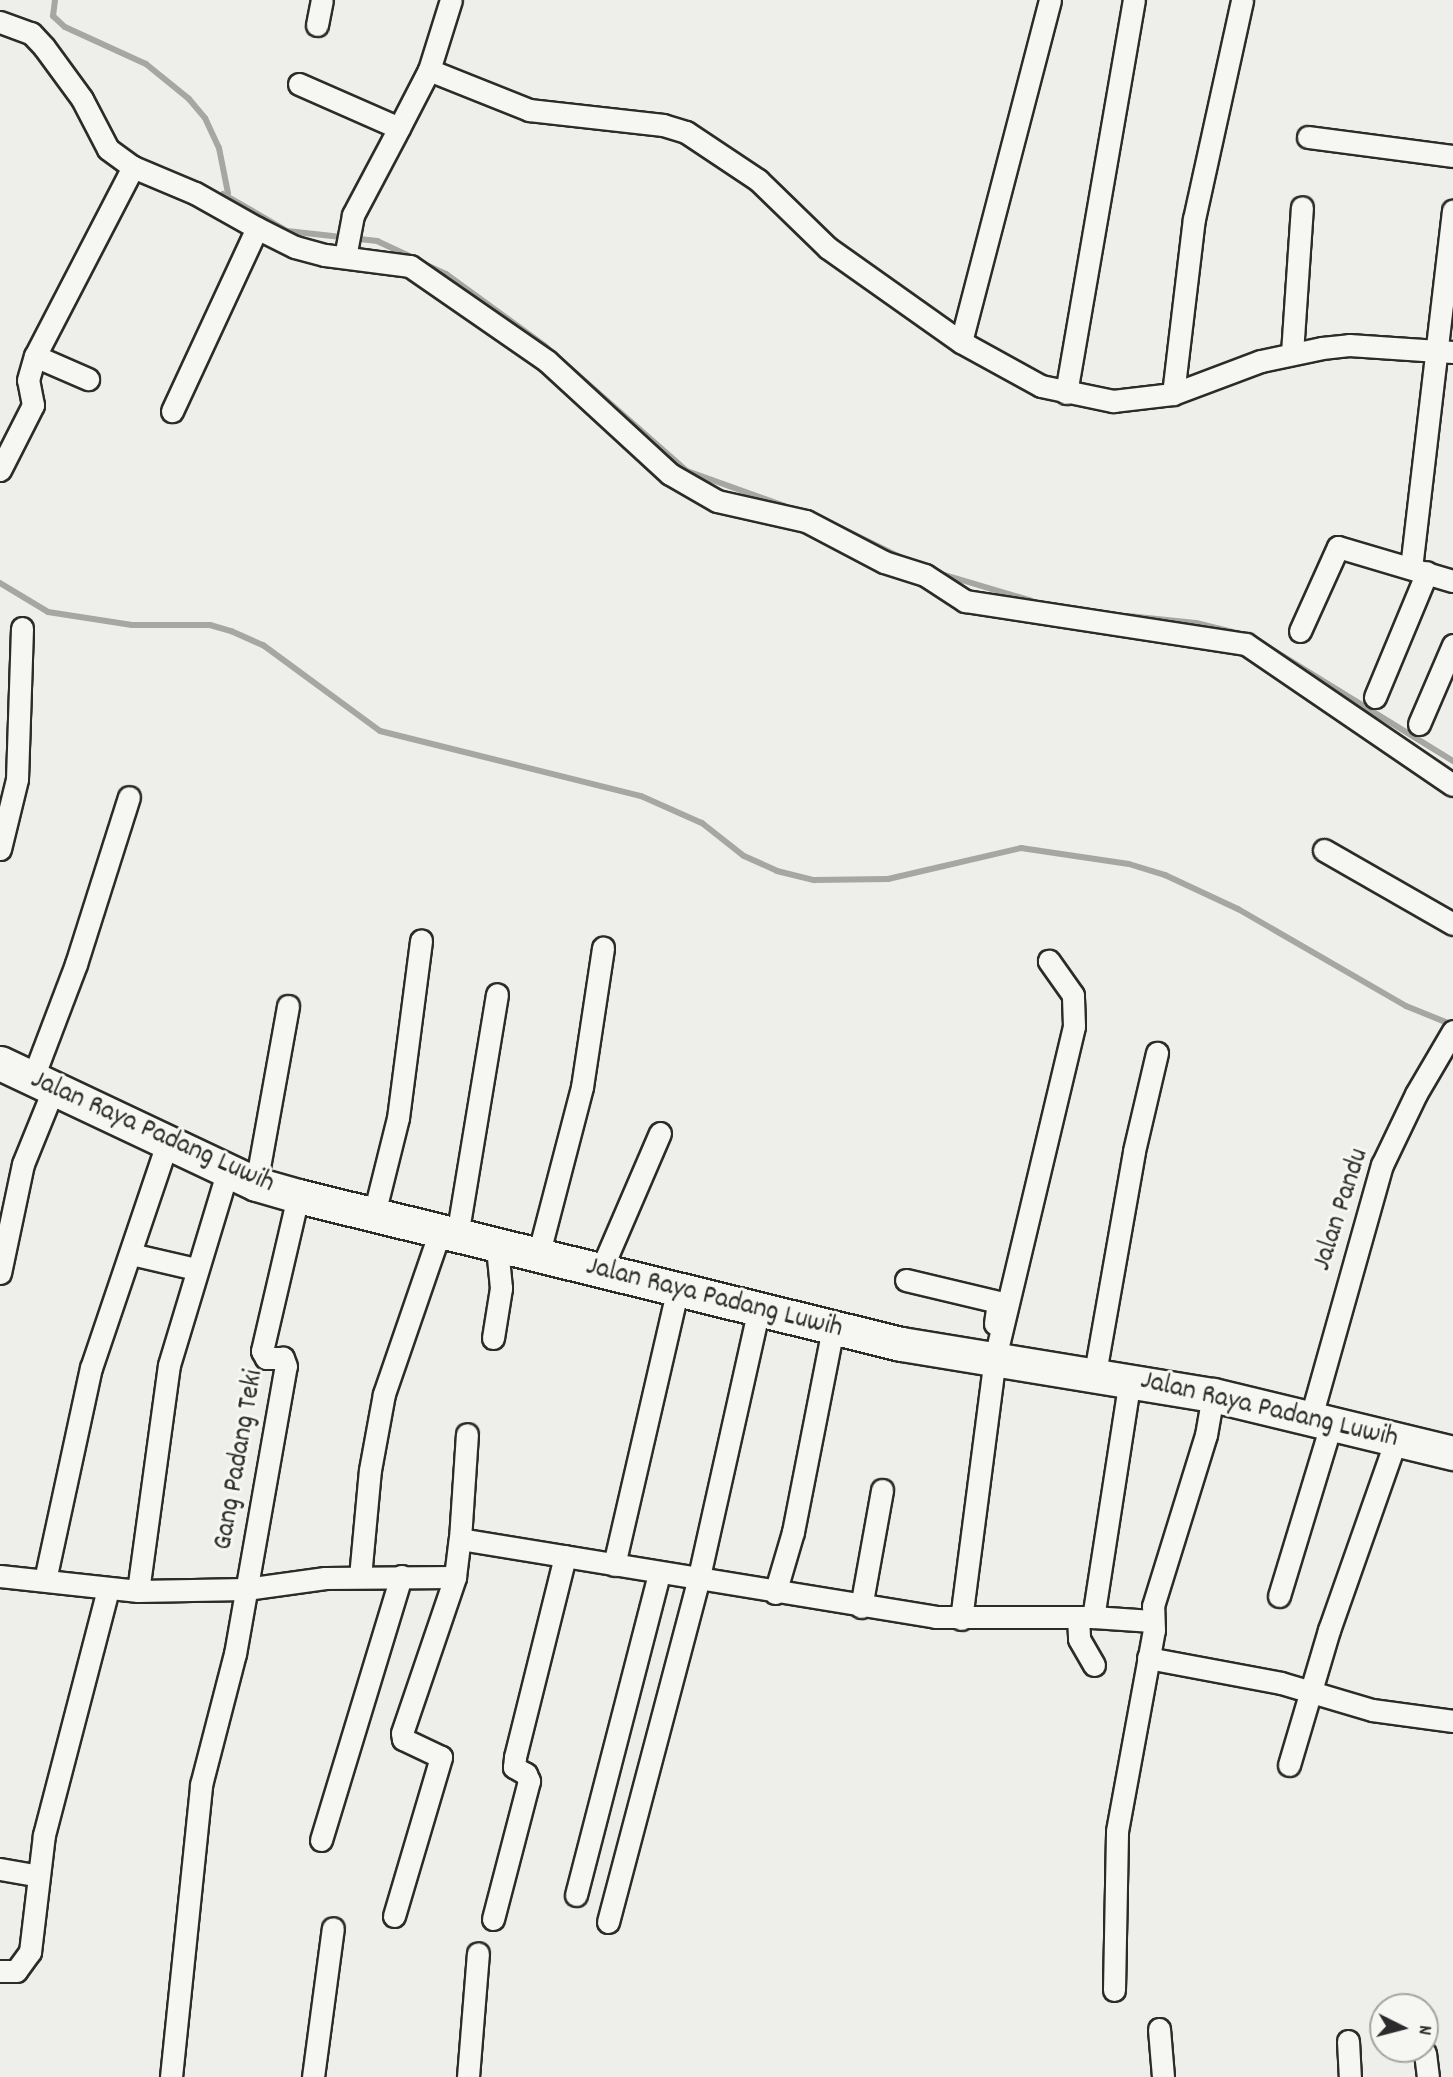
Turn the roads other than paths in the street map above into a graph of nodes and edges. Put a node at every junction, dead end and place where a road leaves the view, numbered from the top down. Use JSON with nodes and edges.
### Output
{"nodes":[{"id":1,"x":322,"y":0,"type":"edge"},
{"id":2,"x":452,"y":0,"type":"edge"},
{"id":3,"x":1050,"y":0,"type":"edge"},
{"id":4,"x":1134,"y":0,"type":"edge"},
{"id":5,"x":1242,"y":0,"type":"edge"},
{"id":6,"x":0,"y":22,"type":"edge"},
{"id":7,"x":317,"y":25,"type":"dead end"},
{"id":8,"x":429,"y":70,"type":"junction"},
{"id":9,"x":299,"y":84,"type":"dead end"},
{"id":10,"x":392,"y":125,"type":"junction"},
{"id":11,"x":1308,"y":137,"type":"dead end"},
{"id":12,"x":1453,"y":156,"type":"edge"},
{"id":13,"x":132,"y":167,"type":"junction"},
{"id":14,"x":1302,"y":207,"type":"dead end"},
{"id":15,"x":1453,"y":210,"type":"edge"},
{"id":16,"x":257,"y":228,"type":"junction"},
{"id":17,"x":344,"y":255,"type":"junction"},
{"id":18,"x":961,"y":342,"type":"junction"},
{"id":19,"x":1444,"y":351,"type":"edge"},
{"id":20,"x":1292,"y":354,"type":"junction"},
{"id":21,"x":35,"y":356,"type":"junction"},
{"id":22,"x":88,"y":379,"type":"dead end"},
{"id":23,"x":1066,"y":393,"type":"junction"},
{"id":24,"x":1173,"y":394,"type":"junction"},
{"id":25,"x":172,"y":411,"type":"dead end"},
{"id":26,"x":0,"y":470,"type":"edge"},
{"id":27,"x":1419,"y":570,"type":"junction"},
{"id":28,"x":1453,"y":581,"type":"edge"},
{"id":29,"x":22,"y":628,"type":"dead end"},
{"id":30,"x":1300,"y":631,"type":"dead end"},
{"id":31,"x":1453,"y":645,"type":"edge"},
{"id":32,"x":1375,"y":697,"type":"dead end"},
{"id":33,"x":1419,"y":724,"type":"dead end"},
{"id":34,"x":1453,"y":785,"type":"edge"},
{"id":35,"x":129,"y":796,"type":"dead end"},
{"id":36,"x":0,"y":849,"type":"edge"},
{"id":37,"x":1324,"y":850,"type":"dead end"},
{"id":38,"x":1453,"y":923,"type":"edge"},
{"id":39,"x":421,"y":940,"type":"dead end"},
{"id":40,"x":603,"y":948,"type":"dead end"},
{"id":41,"x":1049,"y":961,"type":"dead end"},
{"id":42,"x":497,"y":994,"type":"dead end"},
{"id":43,"x":288,"y":1006,"type":"dead end"},
{"id":44,"x":1453,"y":1031,"type":"edge"},
{"id":45,"x":1157,"y":1053,"type":"dead end"},
{"id":46,"x":0,"y":1063,"type":"edge"},
{"id":47,"x":43,"y":1085,"type":"junction"},
{"id":48,"x":660,"y":1133,"type":"dead end"},
{"id":49,"x":167,"y":1143,"type":"junction"},
{"id":50,"x":242,"y":1177,"type":"junction"},
{"id":51,"x":298,"y":1196,"type":"junction"},
{"id":52,"x":374,"y":1214,"type":"junction"},
{"id":53,"x":448,"y":1233,"type":"junction"},
{"id":54,"x":497,"y":1247,"type":"junction"},
{"id":55,"x":131,"y":1254,"type":"junction"},
{"id":56,"x":538,"y":1256,"type":"junction"},
{"id":57,"x":196,"y":1269,"type":"junction"},
{"id":58,"x":601,"y":1270,"type":"junction"},
{"id":59,"x":0,"y":1272,"type":"edge"},
{"id":60,"x":906,"y":1280,"type":"dead end"},
{"id":61,"x":677,"y":1292,"type":"junction"},
{"id":62,"x":758,"y":1312,"type":"junction"},
{"id":63,"x":832,"y":1329,"type":"junction"},
{"id":64,"x":493,"y":1338,"type":"dead end"},
{"id":65,"x":991,"y":1357,"type":"junction"},
{"id":66,"x":1095,"y":1373,"type":"junction"},
{"id":67,"x":1130,"y":1379,"type":"junction"},
{"id":68,"x":1213,"y":1395,"type":"junction"},
{"id":69,"x":1321,"y":1419,"type":"junction"},
{"id":70,"x":467,"y":1434,"type":"dead end"},
{"id":71,"x":1396,"y":1440,"type":"junction"},
{"id":72,"x":1453,"y":1453,"type":"edge"},
{"id":73,"x":883,"y":1490,"type":"dead end"},
{"id":74,"x":460,"y":1539,"type":"junction"},
{"id":75,"x":565,"y":1556,"type":"junction"},
{"id":76,"x":614,"y":1565,"type":"junction"},
{"id":77,"x":659,"y":1573,"type":"junction"},
{"id":78,"x":0,"y":1576,"type":"edge"},
{"id":79,"x":401,"y":1576,"type":"junction"},
{"id":80,"x":360,"y":1577,"type":"junction"},
{"id":81,"x":455,"y":1577,"type":"junction"},
{"id":82,"x":45,"y":1580,"type":"junction"},
{"id":83,"x":698,"y":1581,"type":"junction"},
{"id":84,"x":108,"y":1590,"type":"junction"},
{"id":85,"x":246,"y":1590,"type":"junction"},
{"id":86,"x":138,"y":1591,"type":"junction"},
{"id":87,"x":775,"y":1593,"type":"junction"},
{"id":88,"x":1279,"y":1596,"type":"dead end"},
{"id":89,"x":861,"y":1607,"type":"junction"},
{"id":90,"x":1085,"y":1617,"type":"junction"},
{"id":91,"x":961,"y":1619,"type":"junction"},
{"id":92,"x":1152,"y":1621,"type":"junction"},
{"id":93,"x":1148,"y":1658,"type":"junction"},
{"id":94,"x":1094,"y":1665,"type":"dead end"},
{"id":95,"x":1309,"y":1691,"type":"junction"},
{"id":96,"x":1453,"y":1721,"type":"edge"},
{"id":97,"x":1289,"y":1765,"type":"dead end"},
{"id":98,"x":321,"y":1840,"type":"dead end"},
{"id":99,"x":0,"y":1869,"type":"edge"},
{"id":100,"x":38,"y":1876,"type":"junction"},
{"id":101,"x":576,"y":1895,"type":"dead end"},
{"id":102,"x":394,"y":1916,"type":"dead end"},
{"id":103,"x":493,"y":1919,"type":"dead end"},
{"id":104,"x":608,"y":1922,"type":"dead end"},
{"id":105,"x":333,"y":1928,"type":"dead end"},
{"id":106,"x":478,"y":1953,"type":"dead end"},
{"id":107,"x":0,"y":1971,"type":"edge"},
{"id":108,"x":1114,"y":1990,"type":"dead end"},
{"id":109,"x":1159,"y":2029,"type":"dead end"},
{"id":110,"x":1348,"y":2041,"type":"dead end"},
{"id":111,"x":171,"y":2077,"type":"edge"},
{"id":112,"x":313,"y":2077,"type":"edge"},
{"id":113,"x":468,"y":2077,"type":"edge"},
{"id":114,"x":1163,"y":2077,"type":"edge"},
{"id":115,"x":1350,"y":2077,"type":"edge"}],
"edges":[{"from":1,"to":7,"type":"street"},
{"from":2,"to":8,"type":"street"},
{"from":3,"to":18,"type":"street"},
{"from":4,"to":23,"type":"street"},
{"from":5,"to":24,"type":"street"},
{"from":6,"to":13,"type":"street"},
{"from":8,"to":10,"type":"street"},
{"from":8,"to":18,"type":"street"},
{"from":9,"to":10,"type":"street"},
{"from":10,"to":17,"type":"street"},
{"from":11,"to":12,"type":"street"},
{"from":13,"to":16,"type":"street"},
{"from":13,"to":21,"type":"street"},
{"from":14,"to":20,"type":"street"},
{"from":15,"to":19,"type":"street"},
{"from":16,"to":17,"type":"street"},
{"from":16,"to":25,"type":"street"},
{"from":17,"to":34,"type":"street"},
{"from":18,"to":23,"type":"street"},
{"from":19,"to":20,"type":"street"},
{"from":19,"to":27,"type":"street"},
{"from":20,"to":24,"type":"street"},
{"from":21,"to":22,"type":"street"},
{"from":21,"to":26,"type":"street"},
{"from":23,"to":24,"type":"street"},
{"from":27,"to":28,"type":"street"},
{"from":27,"to":30,"type":"street"},
{"from":27,"to":32,"type":"street"},
{"from":29,"to":36,"type":"street"},
{"from":31,"to":33,"type":"street"},
{"from":35,"to":47,"type":"street"},
{"from":37,"to":38,"type":"street"},
{"from":39,"to":52,"type":"street"},
{"from":40,"to":56,"type":"street"},
{"from":41,"to":65,"type":"street"},
{"from":42,"to":53,"type":"street"},
{"from":43,"to":50,"type":"street"},
{"from":44,"to":69,"type":"street","name":"Jalan Pandu"},
{"from":45,"to":66,"type":"street"},
{"from":46,"to":47,"type":"main road","name":"Jalan Raya Padang Luwih"},
{"from":47,"to":49,"type":"main road","name":"Jalan Raya Padang Luwih"},
{"from":47,"to":59,"type":"street"},
{"from":48,"to":58,"type":"street"},
{"from":49,"to":50,"type":"main road","name":"Jalan Raya Padang Luwih"},
{"from":49,"to":55,"type":"street"},
{"from":50,"to":51,"type":"main road","name":"Jalan Raya Padang Luwih"},
{"from":50,"to":57,"type":"street"},
{"from":51,"to":52,"type":"main road","name":"Jalan Raya Padang Luwih"},
{"from":51,"to":85,"type":"street","name":"Gang Padang Teki"},
{"from":52,"to":53,"type":"main road","name":"Jalan Raya Padang Luwih"},
{"from":53,"to":54,"type":"main road","name":"Jalan Raya Padang Luwih"},
{"from":53,"to":80,"type":"street"},
{"from":54,"to":56,"type":"main road","name":"Jalan Raya Padang Luwih"},
{"from":54,"to":64,"type":"street"},
{"from":55,"to":57,"type":"street"},
{"from":55,"to":82,"type":"street"},
{"from":56,"to":58,"type":"main road","name":"Jalan Raya Padang Luwih"},
{"from":57,"to":86,"type":"street"},
{"from":58,"to":61,"type":"main road","name":"Jalan Raya Padang Luwih"},
{"from":60,"to":65,"type":"street"},
{"from":61,"to":62,"type":"main road","name":"Jalan Raya Padang Luwih"},
{"from":61,"to":76,"type":"street"},
{"from":62,"to":63,"type":"main road","name":"Jalan Raya Padang Luwih"},
{"from":62,"to":83,"type":"street"},
{"from":63,"to":65,"type":"main road","name":"Jalan Raya Padang Luwih"},
{"from":63,"to":87,"type":"street"},
{"from":65,"to":66,"type":"main road","name":"Jalan Raya Padang Luwih"},
{"from":65,"to":91,"type":"street"},
{"from":66,"to":67,"type":"main road","name":"Jalan Raya Padang Luwih"},
{"from":67,"to":68,"type":"main road","name":"Jalan Raya Padang Luwih"},
{"from":67,"to":90,"type":"street"},
{"from":68,"to":69,"type":"main road","name":"Jalan Raya Padang Luwih"},
{"from":68,"to":92,"type":"street"},
{"from":69,"to":71,"type":"main road","name":"Jalan Raya Padang Luwih"},
{"from":69,"to":88,"type":"street","name":"Jalan Pandu"},
{"from":70,"to":74,"type":"street"},
{"from":71,"to":72,"type":"main road","name":"Jalan Raya Padang Luwih"},
{"from":71,"to":95,"type":"street"},
{"from":73,"to":89,"type":"street"},
{"from":74,"to":75,"type":"street"},
{"from":74,"to":81,"type":"street"},
{"from":75,"to":76,"type":"street"},
{"from":75,"to":103,"type":"street"},
{"from":76,"to":77,"type":"street"},
{"from":77,"to":83,"type":"street"},
{"from":77,"to":101,"type":"street"},
{"from":78,"to":82,"type":"street"},
{"from":79,"to":80,"type":"street"},
{"from":79,"to":81,"type":"street"},
{"from":79,"to":98,"type":"street"},
{"from":80,"to":85,"type":"street"},
{"from":81,"to":102,"type":"street"},
{"from":82,"to":84,"type":"street"},
{"from":83,"to":87,"type":"street"},
{"from":83,"to":104,"type":"street"},
{"from":84,"to":86,"type":"street"},
{"from":84,"to":100,"type":"street"},
{"from":85,"to":86,"type":"street"},
{"from":85,"to":111,"type":"street"},
{"from":87,"to":89,"type":"street"},
{"from":89,"to":91,"type":"street"},
{"from":90,"to":91,"type":"street"},
{"from":90,"to":92,"type":"street"},
{"from":90,"to":94,"type":"street"},
{"from":92,"to":93,"type":"street"},
{"from":93,"to":95,"type":"street"},
{"from":93,"to":108,"type":"street"},
{"from":95,"to":96,"type":"street"},
{"from":95,"to":97,"type":"street"},
{"from":99,"to":100,"type":"street"},
{"from":100,"to":107,"type":"street"},
{"from":105,"to":112,"type":"street"},
{"from":106,"to":113,"type":"street"},
{"from":109,"to":114,"type":"street"},
{"from":110,"to":115,"type":"street"}]}
